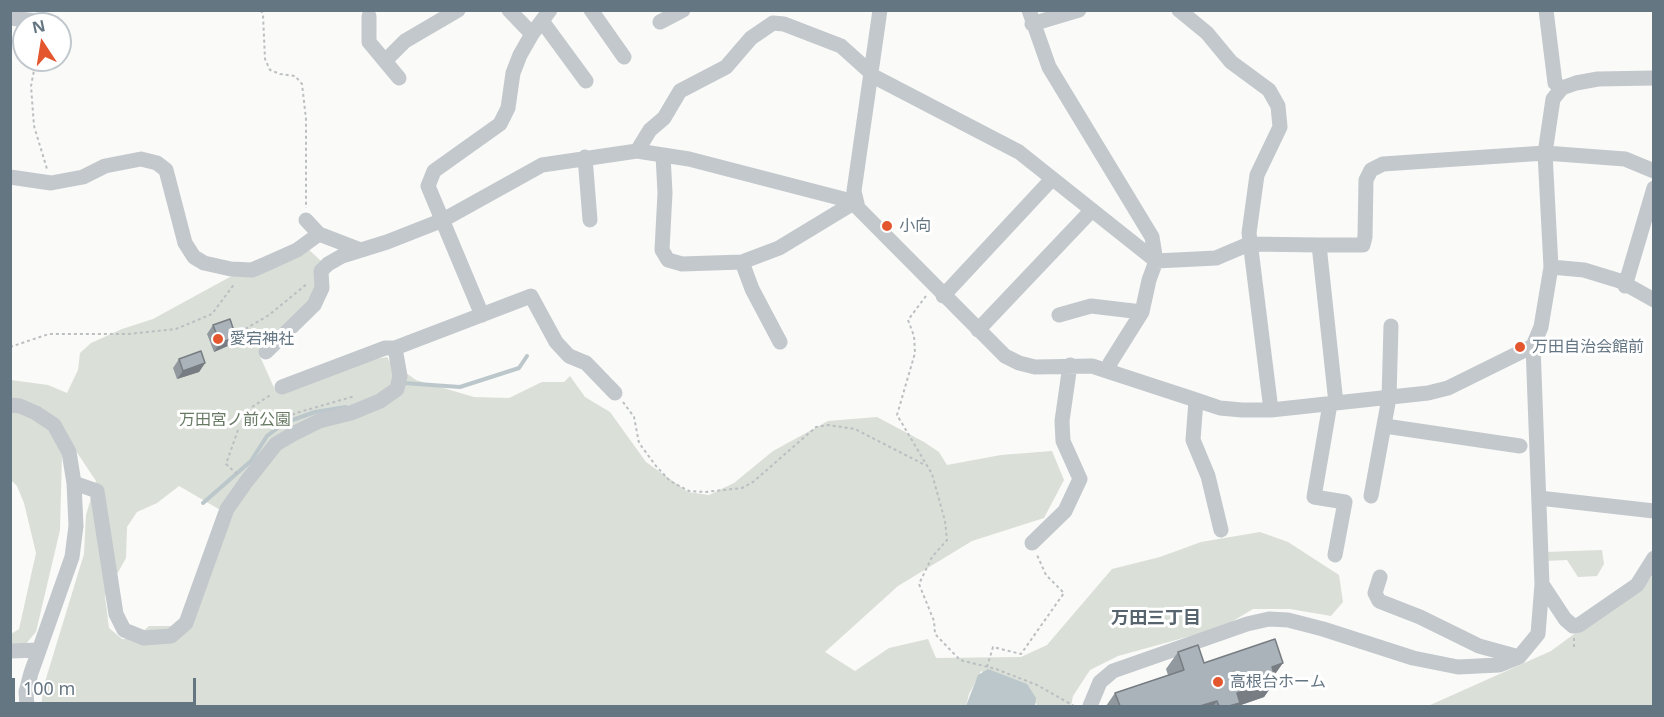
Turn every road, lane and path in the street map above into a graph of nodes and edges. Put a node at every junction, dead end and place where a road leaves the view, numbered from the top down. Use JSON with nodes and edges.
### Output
{"nodes":[{"id":1,"x":261,"y":10,"type":"edge"},
{"id":2,"x":458,"y":10,"type":"edge"},
{"id":3,"x":508,"y":10,"type":"edge"},
{"id":4,"x":591,"y":10,"type":"edge"},
{"id":5,"x":683,"y":10,"type":"edge"},
{"id":6,"x":880,"y":10,"type":"edge"},
{"id":7,"x":1079,"y":10,"type":"edge"},
{"id":8,"x":1179,"y":10,"type":"edge"},
{"id":9,"x":1546,"y":10,"type":"edge"},
{"id":10,"x":369,"y":16,"type":"dead end"},
{"id":11,"x":546,"y":16,"type":"edge"},
{"id":12,"x":784,"y":17,"type":"edge"},
{"id":13,"x":1031,"y":17,"type":"edge"},
{"id":14,"x":660,"y":22,"type":"edge"},
{"id":15,"x":532,"y":34,"type":"junction"},
{"id":16,"x":624,"y":57,"type":"dead end"},
{"id":17,"x":385,"y":61,"type":"junction"},
{"id":18,"x":34,"y":72,"type":"edge"},
{"id":19,"x":871,"y":74,"type":"junction"},
{"id":20,"x":399,"y":78,"type":"dead end"},
{"id":21,"x":1653,"y":78,"type":"edge"},
{"id":22,"x":586,"y":81,"type":"dead end"},
{"id":23,"x":1562,"y":88,"type":"junction"},
{"id":24,"x":637,"y":150,"type":"junction"},
{"id":25,"x":1545,"y":153,"type":"junction"},
{"id":26,"x":663,"y":155,"type":"junction"},
{"id":27,"x":585,"y":157,"type":"junction"},
{"id":28,"x":1653,"y":171,"type":"edge"},
{"id":29,"x":10,"y":177,"type":"edge"},
{"id":30,"x":1052,"y":179,"type":"junction"},
{"id":31,"x":51,"y":183,"type":"junction"},
{"id":32,"x":1653,"y":188,"type":"edge"},
{"id":33,"x":855,"y":202,"type":"junction"},
{"id":34,"x":1091,"y":211,"type":"junction"},
{"id":35,"x":306,"y":220,"type":"joint"},
{"id":36,"x":443,"y":220,"type":"junction"},
{"id":37,"x":590,"y":220,"type":"dead end"},
{"id":38,"x":319,"y":234,"type":"junction"},
{"id":39,"x":1249,"y":244,"type":"junction"},
{"id":40,"x":1319,"y":245,"type":"junction"},
{"id":41,"x":358,"y":249,"type":"junction"},
{"id":42,"x":1156,"y":261,"type":"junction"},
{"id":43,"x":742,"y":262,"type":"junction"},
{"id":44,"x":1551,"y":267,"type":"junction"},
{"id":45,"x":252,"y":270,"type":"junction"},
{"id":46,"x":309,"y":282,"type":"dead end"},
{"id":47,"x":1625,"y":286,"type":"junction"},
{"id":48,"x":938,"y":291,"type":"junction"},
{"id":49,"x":1653,"y":300,"type":"edge"},
{"id":50,"x":1142,"y":312,"type":"junction"},
{"id":51,"x":482,"y":315,"type":"junction"},
{"id":52,"x":1059,"y":315,"type":"dead end"},
{"id":53,"x":1391,"y":326,"type":"dead end"},
{"id":54,"x":978,"y":330,"type":"junction"},
{"id":55,"x":230,"y":337,"type":"edge"},
{"id":56,"x":780,"y":342,"type":"dead end"},
{"id":57,"x":1533,"y":346,"type":"junction"},
{"id":58,"x":10,"y":347,"type":"edge"},
{"id":59,"x":395,"y":348,"type":"junction"},
{"id":60,"x":266,"y":352,"type":"dead end"},
{"id":61,"x":1070,"y":365,"type":"junction"},
{"id":62,"x":1110,"y":369,"type":"junction"},
{"id":63,"x":282,"y":387,"type":"joint"},
{"id":64,"x":615,"y":393,"type":"joint"},
{"id":65,"x":356,"y":396,"type":"dead end"},
{"id":66,"x":1389,"y":398,"type":"junction"},
{"id":67,"x":1196,"y":400,"type":"junction"},
{"id":68,"x":1334,"y":404,"type":"junction"},
{"id":69,"x":10,"y":405,"type":"edge"},
{"id":70,"x":252,"y":407,"type":"dead end"},
{"id":71,"x":1271,"y":410,"type":"junction"},
{"id":72,"x":252,"y":418,"type":"dead end"},
{"id":73,"x":1385,"y":426,"type":"junction"},
{"id":74,"x":238,"y":430,"type":"dead end"},
{"id":75,"x":1520,"y":446,"type":"dead end"},
{"id":76,"x":925,"y":465,"type":"junction"},
{"id":77,"x":232,"y":469,"type":"dead end"},
{"id":78,"x":74,"y":483,"type":"junction"},
{"id":79,"x":1371,"y":496,"type":"dead end"},
{"id":80,"x":1539,"y":498,"type":"junction"},
{"id":81,"x":1653,"y":511,"type":"edge"},
{"id":82,"x":1221,"y":530,"type":"dead end"},
{"id":83,"x":1032,"y":543,"type":"joint"},
{"id":84,"x":1335,"y":555,"type":"dead end"},
{"id":85,"x":1653,"y":558,"type":"edge"},
{"id":86,"x":1380,"y":577,"type":"dead end"},
{"id":87,"x":1542,"y":584,"type":"junction"},
{"id":88,"x":39,"y":650,"type":"junction"},
{"id":89,"x":10,"y":651,"type":"edge"},
{"id":90,"x":1519,"y":657,"type":"junction"},
{"id":91,"x":987,"y":666,"type":"junction"},
{"id":92,"x":27,"y":706,"type":"edge"},
{"id":93,"x":1074,"y":706,"type":"edge"},
{"id":94,"x":1090,"y":706,"type":"edge"}],
"edges":[{"from":1,"to":35,"type":"path"},
{"from":2,"to":17,"type":"street"},
{"from":3,"to":15,"type":"street"},
{"from":4,"to":16,"type":"street"},
{"from":5,"to":14,"type":"street"},
{"from":6,"to":19,"type":"street"},
{"from":7,"to":13,"type":"street"},
{"from":8,"to":39,"type":"street"},
{"from":9,"to":23,"type":"street"},
{"from":10,"to":17,"type":"street"},
{"from":11,"to":15,"type":"street"},
{"from":11,"to":22,"type":"street"},
{"from":12,"to":19,"type":"street"},
{"from":12,"to":24,"type":"street"},
{"from":13,"to":42,"type":"street"},
{"from":15,"to":36,"type":"street"},
{"from":17,"to":20,"type":"street"},
{"from":18,"to":31,"type":"path"},
{"from":19,"to":30,"type":"street"},
{"from":19,"to":33,"type":"street"},
{"from":21,"to":23,"type":"street"},
{"from":23,"to":25,"type":"street"},
{"from":24,"to":26,"type":"street"},
{"from":24,"to":27,"type":"street"},
{"from":25,"to":28,"type":"street"},
{"from":25,"to":40,"type":"street"},
{"from":25,"to":44,"type":"street"},
{"from":26,"to":33,"type":"street"},
{"from":26,"to":43,"type":"street"},
{"from":27,"to":36,"type":"street"},
{"from":27,"to":37,"type":"street"},
{"from":29,"to":31,"type":"street"},
{"from":30,"to":34,"type":"street"},
{"from":30,"to":48,"type":"street"},
{"from":31,"to":45,"type":"street"},
{"from":32,"to":47,"type":"street"},
{"from":33,"to":43,"type":"street"},
{"from":33,"to":48,"type":"street"},
{"from":34,"to":42,"type":"street"},
{"from":34,"to":54,"type":"street"},
{"from":35,"to":38,"type":"street"},
{"from":36,"to":41,"type":"street"},
{"from":36,"to":51,"type":"street"},
{"from":38,"to":41,"type":"street"},
{"from":38,"to":45,"type":"street"},
{"from":39,"to":40,"type":"street"},
{"from":39,"to":42,"type":"street"},
{"from":39,"to":71,"type":"street"},
{"from":40,"to":68,"type":"street"},
{"from":41,"to":60,"type":"street"},
{"from":42,"to":50,"type":"street"},
{"from":43,"to":56,"type":"street"},
{"from":44,"to":47,"type":"street"},
{"from":44,"to":57,"type":"street"},
{"from":45,"to":58,"type":"path"},
{"from":46,"to":55,"type":"path"},
{"from":47,"to":49,"type":"street"},
{"from":48,"to":54,"type":"street"},
{"from":48,"to":76,"type":"path"},
{"from":50,"to":52,"type":"street"},
{"from":50,"to":62,"type":"street"},
{"from":51,"to":59,"type":"street"},
{"from":51,"to":64,"type":"street"},
{"from":53,"to":66,"type":"street"},
{"from":54,"to":61,"type":"street"},
{"from":57,"to":66,"type":"street"},
{"from":57,"to":80,"type":"street"},
{"from":59,"to":63,"type":"street"},
{"from":59,"to":78,"type":"street"},
{"from":61,"to":62,"type":"street"},
{"from":61,"to":83,"type":"street"},
{"from":62,"to":67,"type":"street"},
{"from":63,"to":70,"type":"path"},
{"from":64,"to":76,"type":"path"},
{"from":65,"to":72,"type":"path"},
{"from":66,"to":68,"type":"street"},
{"from":66,"to":73,"type":"street"},
{"from":67,"to":71,"type":"street"},
{"from":67,"to":82,"type":"street"},
{"from":68,"to":71,"type":"street"},
{"from":68,"to":84,"type":"street"},
{"from":69,"to":78,"type":"street"},
{"from":73,"to":75,"type":"street"},
{"from":73,"to":79,"type":"street"},
{"from":74,"to":77,"type":"path"},
{"from":76,"to":91,"type":"path"},
{"from":78,"to":88,"type":"street"},
{"from":80,"to":81,"type":"street"},
{"from":80,"to":87,"type":"street"},
{"from":83,"to":91,"type":"path"},
{"from":85,"to":87,"type":"street"},
{"from":86,"to":90,"type":"street"},
{"from":87,"to":90,"type":"street"},
{"from":88,"to":89,"type":"street"},
{"from":88,"to":92,"type":"street"},
{"from":90,"to":94,"type":"street"},
{"from":91,"to":93,"type":"path"}]}
